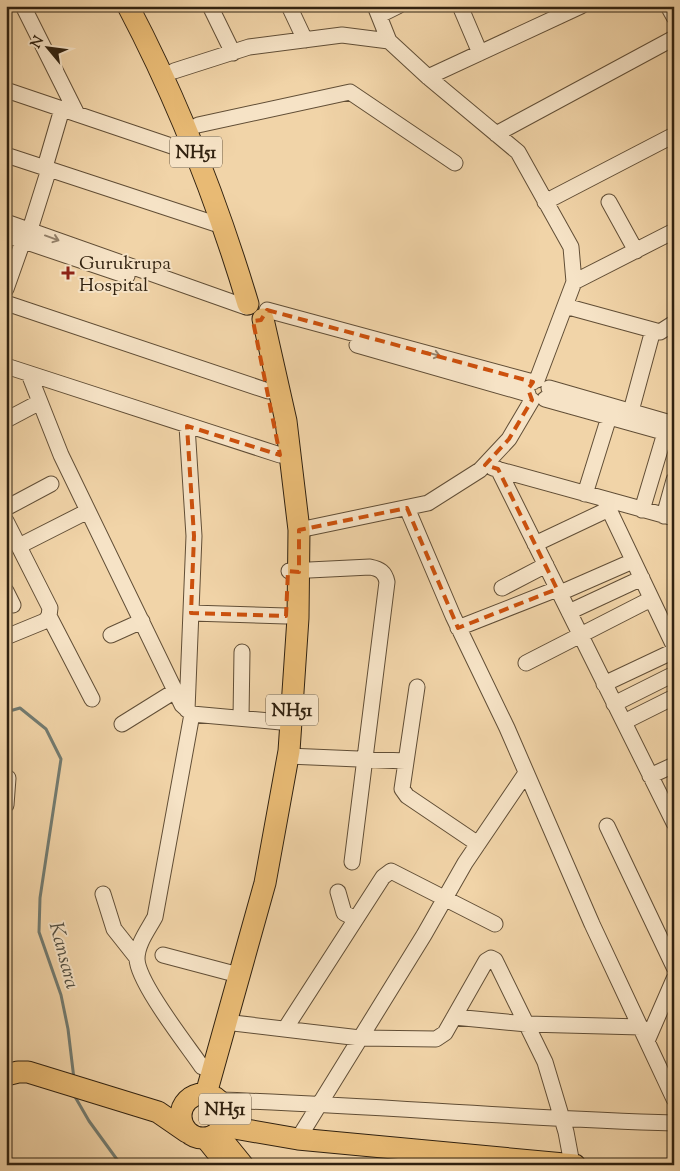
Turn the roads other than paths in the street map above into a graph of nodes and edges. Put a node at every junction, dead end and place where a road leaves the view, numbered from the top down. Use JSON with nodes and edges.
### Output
{"nodes":[{"id":1,"x":23,"y":6,"type":"edge"},
{"id":2,"x":128,"y":6,"type":"edge"},
{"id":3,"x":140,"y":6,"type":"edge"},
{"id":4,"x":210,"y":6,"type":"edge"},
{"id":5,"x":289,"y":6,"type":"edge"},
{"id":6,"x":398,"y":6,"type":"edge"},
{"id":7,"x":460,"y":6,"type":"edge"},
{"id":8,"x":581,"y":6,"type":"edge"},
{"id":9,"x":669,"y":6,"type":"edge"},
{"id":10,"x":378,"y":11,"type":"edge"},
{"id":11,"x":674,"y":17,"type":"edge"},
{"id":12,"x":674,"y":38,"type":"edge"},
{"id":13,"x":305,"y":40,"type":"junction"},
{"id":14,"x":389,"y":41,"type":"junction"},
{"id":15,"x":233,"y":53,"type":"junction"},
{"id":16,"x":480,"y":53,"type":"junction"},
{"id":17,"x":174,"y":71,"type":"junction"},
{"id":18,"x":428,"y":77,"type":"junction"},
{"id":19,"x":6,"y":90,"type":"edge"},
{"id":20,"x":62,"y":108,"type":"junction"},
{"id":21,"x":77,"y":114,"type":"junction"},
{"id":22,"x":198,"y":125,"type":"junction"},
{"id":23,"x":496,"y":134,"type":"junction"},
{"id":24,"x":674,"y":135,"type":"edge"},
{"id":25,"x":6,"y":155,"type":"edge"},
{"id":26,"x":198,"y":156,"type":"junction"},
{"id":27,"x":455,"y":163,"type":"dead end"},
{"id":28,"x":47,"y":168,"type":"junction"},
{"id":29,"x":546,"y":202,"type":"junction"},
{"id":30,"x":609,"y":202,"type":"dead end"},
{"id":31,"x":6,"y":222,"type":"edge"},
{"id":32,"x":225,"y":227,"type":"junction"},
{"id":33,"x":674,"y":231,"type":"edge"},
{"id":34,"x":6,"y":235,"type":"edge"},
{"id":35,"x":26,"y":238,"type":"junction"},
{"id":36,"x":636,"y":251,"type":"junction"},
{"id":37,"x":574,"y":282,"type":"junction"},
{"id":38,"x":6,"y":289,"type":"edge"},
{"id":39,"x":6,"y":302,"type":"edge"},
{"id":40,"x":565,"y":306,"type":"junction"},
{"id":41,"x":256,"y":312,"type":"junction"},
{"id":42,"x":674,"y":323,"type":"edge"},
{"id":43,"x":662,"y":332,"type":"edge"},
{"id":44,"x":6,"y":366,"type":"edge"},
{"id":45,"x":29,"y":374,"type":"junction"},
{"id":46,"x":537,"y":390,"type":"junction"},
{"id":47,"x":268,"y":391,"type":"junction"},
{"id":48,"x":40,"y":402,"type":"junction"},
{"id":49,"x":631,"y":411,"type":"junction"},
{"id":50,"x":609,"y":417,"type":"junction"},
{"id":51,"x":6,"y":420,"type":"edge"},
{"id":52,"x":187,"y":426,"type":"junction"},
{"id":53,"x":672,"y":426,"type":"edge"},
{"id":54,"x":280,"y":455,"type":"junction"},
{"id":55,"x":491,"y":467,"type":"junction"},
{"id":56,"x":674,"y":480,"type":"edge"},
{"id":57,"x":51,"y":484,"type":"dead end"},
{"id":58,"x":585,"y":494,"type":"junction"},
{"id":59,"x":606,"y":504,"type":"junction"},
{"id":60,"x":6,"y":508,"type":"edge"},
{"id":61,"x":407,"y":508,"type":"junction"},
{"id":62,"x":642,"y":510,"type":"junction"},
{"id":63,"x":88,"y":511,"type":"junction"},
{"id":64,"x":669,"y":517,"type":"edge"},
{"id":65,"x":6,"y":521,"type":"edge"},
{"id":66,"x":299,"y":530,"type":"junction"},
{"id":67,"x":535,"y":544,"type":"junction"},
{"id":68,"x":19,"y":546,"type":"junction"},
{"id":69,"x":633,"y":561,"type":"junction"},
{"id":70,"x":546,"y":565,"type":"junction"},
{"id":71,"x":293,"y":572,"type":"junction"},
{"id":72,"x":642,"y":578,"type":"junction"},
{"id":73,"x":502,"y":588,"type":"dead end"},
{"id":74,"x":6,"y":591,"type":"edge"},
{"id":75,"x":558,"y":591,"type":"junction"},
{"id":76,"x":651,"y":599,"type":"junction"},
{"id":77,"x":13,"y":605,"type":"dead end"},
{"id":78,"x":569,"y":612,"type":"junction"},
{"id":79,"x":191,"y":613,"type":"junction"},
{"id":80,"x":49,"y":616,"type":"junction"},
{"id":81,"x":286,"y":616,"type":"junction"},
{"id":82,"x":142,"y":621,"type":"junction"},
{"id":83,"x":458,"y":628,"type":"junction"},
{"id":84,"x":111,"y":634,"type":"dead end"},
{"id":85,"x":580,"y":635,"type":"junction"},
{"id":86,"x":6,"y":637,"type":"edge"},
{"id":87,"x":674,"y":646,"type":"edge"},
{"id":88,"x":674,"y":651,"type":"edge"},
{"id":89,"x":242,"y":652,"type":"dead end"},
{"id":90,"x":526,"y":663,"type":"dead end"},
{"id":91,"x":674,"y":674,"type":"edge"},
{"id":92,"x":604,"y":684,"type":"junction"},
{"id":93,"x":417,"y":687,"type":"dead end"},
{"id":94,"x":175,"y":691,"type":"junction"},
{"id":95,"x":674,"y":697,"type":"edge"},
{"id":96,"x":92,"y":699,"type":"dead end"},
{"id":97,"x":614,"y":704,"type":"junction"},
{"id":98,"x":189,"y":712,"type":"junction"},
{"id":99,"x":241,"y":718,"type":"junction"},
{"id":100,"x":280,"y":722,"type":"junction"},
{"id":101,"x":624,"y":722,"type":"junction"},
{"id":102,"x":122,"y":724,"type":"dead end"},
{"id":103,"x":288,"y":756,"type":"junction"},
{"id":104,"x":365,"y":759,"type":"junction"},
{"id":105,"x":404,"y":761,"type":"junction"},
{"id":106,"x":674,"y":765,"type":"edge"},
{"id":107,"x":526,"y":773,"type":"junction"},
{"id":108,"x":650,"y":776,"type":"junction"},
{"id":109,"x":8,"y":778,"type":"dead end"},
{"id":110,"x":6,"y":805,"type":"edge"},
{"id":111,"x":674,"y":824,"type":"edge"},
{"id":112,"x":607,"y":826,"type":"dead end"},
{"id":113,"x":478,"y":844,"type":"junction"},
{"id":114,"x":352,"y":862,"type":"dead end"},
{"id":115,"x":338,"y":892,"type":"dead end"},
{"id":116,"x":103,"y":894,"type":"dead end"},
{"id":117,"x":444,"y":899,"type":"junction"},
{"id":118,"x":356,"y":919,"type":"junction"},
{"id":119,"x":495,"y":924,"type":"dead end"},
{"id":120,"x":162,"y":955,"type":"dead end"},
{"id":121,"x":137,"y":958,"type":"junction"},
{"id":122,"x":674,"y":967,"type":"edge"},
{"id":123,"x":231,"y":973,"type":"junction"},
{"id":124,"x":674,"y":979,"type":"edge"},
{"id":125,"x":454,"y":1018,"type":"junction"},
{"id":126,"x":225,"y":1022,"type":"junction"},
{"id":127,"x":527,"y":1024,"type":"junction"},
{"id":128,"x":285,"y":1029,"type":"junction"},
{"id":129,"x":644,"y":1034,"type":"junction"},
{"id":130,"x":360,"y":1038,"type":"junction"},
{"id":131,"x":202,"y":1067,"type":"junction"},
{"id":132,"x":13,"y":1072,"type":"edge"},
{"id":133,"x":202,"y":1098,"type":"junction"},
{"id":134,"x":674,"y":1099,"type":"edge"},
{"id":135,"x":320,"y":1104,"type":"junction"},
{"id":136,"x":156,"y":1112,"type":"junction"},
{"id":137,"x":563,"y":1120,"type":"junction"},
{"id":138,"x":674,"y":1123,"type":"edge"},
{"id":139,"x":208,"y":1132,"type":"junction"},
{"id":140,"x":298,"y":1139,"type":"junction"},
{"id":141,"x":226,"y":1165,"type":"edge"},
{"id":142,"x":244,"y":1165,"type":"edge"},
{"id":143,"x":574,"y":1165,"type":"edge"}],
"edges":[{"from":1,"to":21,"type":"street"},
{"from":2,"to":26,"type":"highway","number":"NH51"},
{"from":3,"to":17,"type":"highway","number":"NH51"},
{"from":4,"to":15,"type":"street"},
{"from":5,"to":13,"type":"street"},
{"from":6,"to":10,"type":"street"},
{"from":7,"to":16,"type":"street"},
{"from":8,"to":16,"type":"street"},
{"from":9,"to":11,"type":"street"},
{"from":10,"to":14,"type":"street"},
{"from":12,"to":23,"type":"street"},
{"from":13,"to":14,"type":"street"},
{"from":13,"to":15,"type":"street"},
{"from":14,"to":18,"type":"street"},
{"from":15,"to":17,"type":"street"},
{"from":16,"to":18,"type":"street"},
{"from":17,"to":22,"type":"highway","number":"NH51"},
{"from":18,"to":23,"type":"street"},
{"from":19,"to":20,"type":"street"},
{"from":20,"to":21,"type":"street"},
{"from":20,"to":28,"type":"street"},
{"from":21,"to":26,"type":"street"},
{"from":22,"to":27,"type":"street"},
{"from":22,"to":41,"type":"highway","number":"NH51"},
{"from":23,"to":29,"type":"street"},
{"from":24,"to":29,"type":"street"},
{"from":25,"to":28,"type":"street"},
{"from":26,"to":32,"type":"highway","number":"NH51"},
{"from":28,"to":32,"type":"street"},
{"from":28,"to":35,"type":"street"},
{"from":29,"to":37,"type":"street"},
{"from":30,"to":36,"type":"street"},
{"from":31,"to":35,"type":"street"},
{"from":32,"to":41,"type":"highway","number":"NH51"},
{"from":33,"to":36,"type":"street"},
{"from":34,"to":35,"type":"street"},
{"from":35,"to":38,"type":"street"},
{"from":35,"to":41,"type":"street"},
{"from":36,"to":37,"type":"street"},
{"from":37,"to":40,"type":"street"},
{"from":39,"to":47,"type":"street"},
{"from":40,"to":43,"type":"street"},
{"from":40,"to":46,"type":"street"},
{"from":41,"to":46,"type":"street"},
{"from":41,"to":47,"type":"highway","number":"NH51"},
{"from":41,"to":66,"type":"highway","number":"NH51"},
{"from":42,"to":43,"type":"street"},
{"from":43,"to":49,"type":"street"},
{"from":44,"to":45,"type":"street"},
{"from":45,"to":48,"type":"street"},
{"from":45,"to":52,"type":"street"},
{"from":46,"to":49,"type":"street"},
{"from":46,"to":50,"type":"street"},
{"from":46,"to":55,"type":"street"},
{"from":47,"to":54,"type":"highway","number":"NH51"},
{"from":48,"to":51,"type":"street"},
{"from":48,"to":63,"type":"street"},
{"from":49,"to":53,"type":"street"},
{"from":50,"to":53,"type":"street"},
{"from":50,"to":58,"type":"street"},
{"from":52,"to":54,"type":"street"},
{"from":52,"to":79,"type":"street"},
{"from":53,"to":62,"type":"street"},
{"from":54,"to":71,"type":"highway","number":"NH51"},
{"from":55,"to":58,"type":"street"},
{"from":55,"to":61,"type":"street"},
{"from":55,"to":67,"type":"street"},
{"from":56,"to":64,"type":"street"},
{"from":57,"to":60,"type":"street"},
{"from":58,"to":59,"type":"street"},
{"from":59,"to":62,"type":"street"},
{"from":59,"to":67,"type":"street"},
{"from":59,"to":69,"type":"street"},
{"from":61,"to":66,"type":"street"},
{"from":61,"to":83,"type":"street"},
{"from":62,"to":64,"type":"street"},
{"from":63,"to":68,"type":"street"},
{"from":63,"to":82,"type":"street"},
{"from":65,"to":68,"type":"street"},
{"from":66,"to":71,"type":"highway","number":"NH51"},
{"from":67,"to":70,"type":"street"},
{"from":68,"to":80,"type":"street"},
{"from":69,"to":72,"type":"street"},
{"from":69,"to":75,"type":"street"},
{"from":70,"to":73,"type":"street"},
{"from":70,"to":75,"type":"street"},
{"from":71,"to":81,"type":"highway","number":"NH51"},
{"from":71,"to":103,"type":"highway","number":"NH51"},
{"from":71,"to":104,"type":"street"},
{"from":72,"to":76,"type":"street"},
{"from":72,"to":78,"type":"street"},
{"from":74,"to":77,"type":"street"},
{"from":75,"to":78,"type":"street"},
{"from":75,"to":83,"type":"street"},
{"from":76,"to":85,"type":"street"},
{"from":76,"to":87,"type":"street"},
{"from":78,"to":85,"type":"street"},
{"from":79,"to":81,"type":"street"},
{"from":79,"to":98,"type":"street"},
{"from":80,"to":86,"type":"street"},
{"from":80,"to":96,"type":"street"},
{"from":81,"to":100,"type":"highway","number":"NH51"},
{"from":82,"to":84,"type":"street"},
{"from":82,"to":94,"type":"street"},
{"from":83,"to":107,"type":"street"},
{"from":85,"to":90,"type":"street"},
{"from":85,"to":92,"type":"street"},
{"from":88,"to":92,"type":"street"},
{"from":89,"to":99,"type":"street"},
{"from":91,"to":97,"type":"street"},
{"from":92,"to":97,"type":"street"},
{"from":93,"to":105,"type":"street"},
{"from":94,"to":98,"type":"street"},
{"from":94,"to":102,"type":"street"},
{"from":95,"to":101,"type":"street"},
{"from":97,"to":101,"type":"street"},
{"from":98,"to":99,"type":"street"},
{"from":98,"to":121,"type":"street"},
{"from":99,"to":100,"type":"street"},
{"from":100,"to":123,"type":"highway","number":"NH51"},
{"from":101,"to":108,"type":"street"},
{"from":103,"to":104,"type":"street"},
{"from":103,"to":126,"type":"highway","number":"NH51"},
{"from":104,"to":105,"type":"street"},
{"from":104,"to":114,"type":"street"},
{"from":105,"to":113,"type":"street"},
{"from":106,"to":108,"type":"street"},
{"from":107,"to":113,"type":"street"},
{"from":107,"to":129,"type":"street"},
{"from":108,"to":111,"type":"street"},
{"from":109,"to":110,"type":"street"},
{"from":112,"to":122,"type":"street"},
{"from":113,"to":117,"type":"street"},
{"from":115,"to":118,"type":"street"},
{"from":116,"to":121,"type":"street"},
{"from":117,"to":118,"type":"street"},
{"from":117,"to":119,"type":"street"},
{"from":117,"to":130,"type":"street"},
{"from":118,"to":128,"type":"street"},
{"from":120,"to":123,"type":"street"},
{"from":121,"to":131,"type":"street"},
{"from":123,"to":131,"type":"highway","number":"NH51"},
{"from":124,"to":129,"type":"street"},
{"from":125,"to":127,"type":"street"},
{"from":125,"to":127,"type":"street"},
{"from":125,"to":130,"type":"street"},
{"from":126,"to":128,"type":"street"},
{"from":126,"to":133,"type":"highway","number":"NH51"},
{"from":127,"to":129,"type":"street"},
{"from":127,"to":137,"type":"street"},
{"from":128,"to":130,"type":"street"},
{"from":129,"to":134,"type":"street"},
{"from":130,"to":135,"type":"street"},
{"from":131,"to":133,"type":"highway","number":"NH51"},
{"from":132,"to":136,"type":"highway","number":"NH51"},
{"from":133,"to":135,"type":"street"},
{"from":133,"to":136,"type":"highway","number":"NH51"},
{"from":133,"to":139,"type":"highway","number":"NH51"},
{"from":133,"to":139,"type":"highway","number":"NH51"},
{"from":135,"to":137,"type":"street"},
{"from":135,"to":140,"type":"street"},
{"from":136,"to":139,"type":"highway","number":"NH51"},
{"from":137,"to":138,"type":"street"},
{"from":137,"to":143,"type":"street"},
{"from":139,"to":140,"type":"highway","number":"NH51"},
{"from":139,"to":141,"type":"main road"},
{"from":139,"to":142,"type":"main road"},
{"from":140,"to":143,"type":"highway","number":"NH51"}]}
